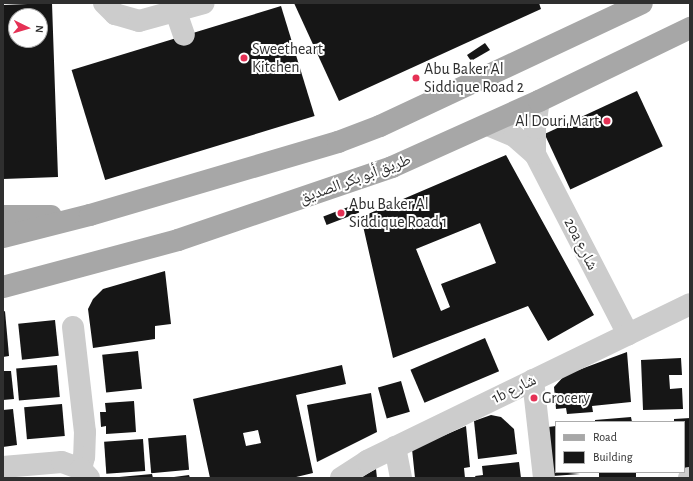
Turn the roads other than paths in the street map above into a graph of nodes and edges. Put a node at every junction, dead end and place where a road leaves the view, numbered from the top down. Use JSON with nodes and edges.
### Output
{"nodes":[{"id":1,"x":104,"y":3,"type":"edge"},
{"id":2,"x":204,"y":3,"type":"edge"},
{"id":3,"x":642,"y":3,"type":"edge"},
{"id":4,"x":176,"y":12,"type":"junction"},
{"id":5,"x":690,"y":28,"type":"edge"},
{"id":6,"x":184,"y":35,"type":"dead end"},
{"id":7,"x":539,"y":101,"type":"junction"},
{"id":8,"x":488,"y":125,"type":"junction"},
{"id":9,"x":535,"y":154,"type":"junction"},
{"id":10,"x":90,"y":215,"type":"junction"},
{"id":11,"x":3,"y":216,"type":"edge"},
{"id":12,"x":3,"y":237,"type":"edge"},
{"id":13,"x":3,"y":287,"type":"edge"},
{"id":14,"x":690,"y":304,"type":"edge"},
{"id":15,"x":72,"y":327,"type":"dead end"},
{"id":16,"x":628,"y":334,"type":"junction"},
{"id":17,"x":533,"y":380,"type":"junction"},
{"id":18,"x":395,"y":447,"type":"junction"},
{"id":19,"x":3,"y":467,"type":"edge"},
{"id":20,"x":85,"y":474,"type":"edge"},
{"id":21,"x":341,"y":478,"type":"edge"},
{"id":22,"x":400,"y":478,"type":"edge"},
{"id":23,"x":544,"y":478,"type":"edge"}],
"edges":[{"from":1,"to":4,"type":"street"},
{"from":2,"to":4,"type":"street"},
{"from":3,"to":10,"type":"main road"},
{"from":4,"to":6,"type":"street"},
{"from":5,"to":7,"type":"main road","name":"طريق أبو بكر الصديق"},
{"from":7,"to":8,"type":"main road","name":"طريق أبو بكر الصديق"},
{"from":7,"to":9,"type":"street","name":"20a شارع"},
{"from":8,"to":9,"type":"street","name":"20a شارع"},
{"from":8,"to":13,"type":"main road","name":"طريق أبو بكر الصديق"},
{"from":9,"to":16,"type":"street","name":"20a شارع"},
{"from":10,"to":11,"type":"main road"},
{"from":10,"to":12,"type":"main road"},
{"from":14,"to":16,"type":"street","name":"1b شارع"},
{"from":15,"to":20,"type":"street"},
{"from":16,"to":17,"type":"street","name":"1b شارع"},
{"from":17,"to":18,"type":"street","name":"1b شارع"},
{"from":17,"to":23,"type":"street"},
{"from":18,"to":21,"type":"street","name":"1b شارع"},
{"from":18,"to":22,"type":"street"},
{"from":19,"to":20,"type":"street"}]}
